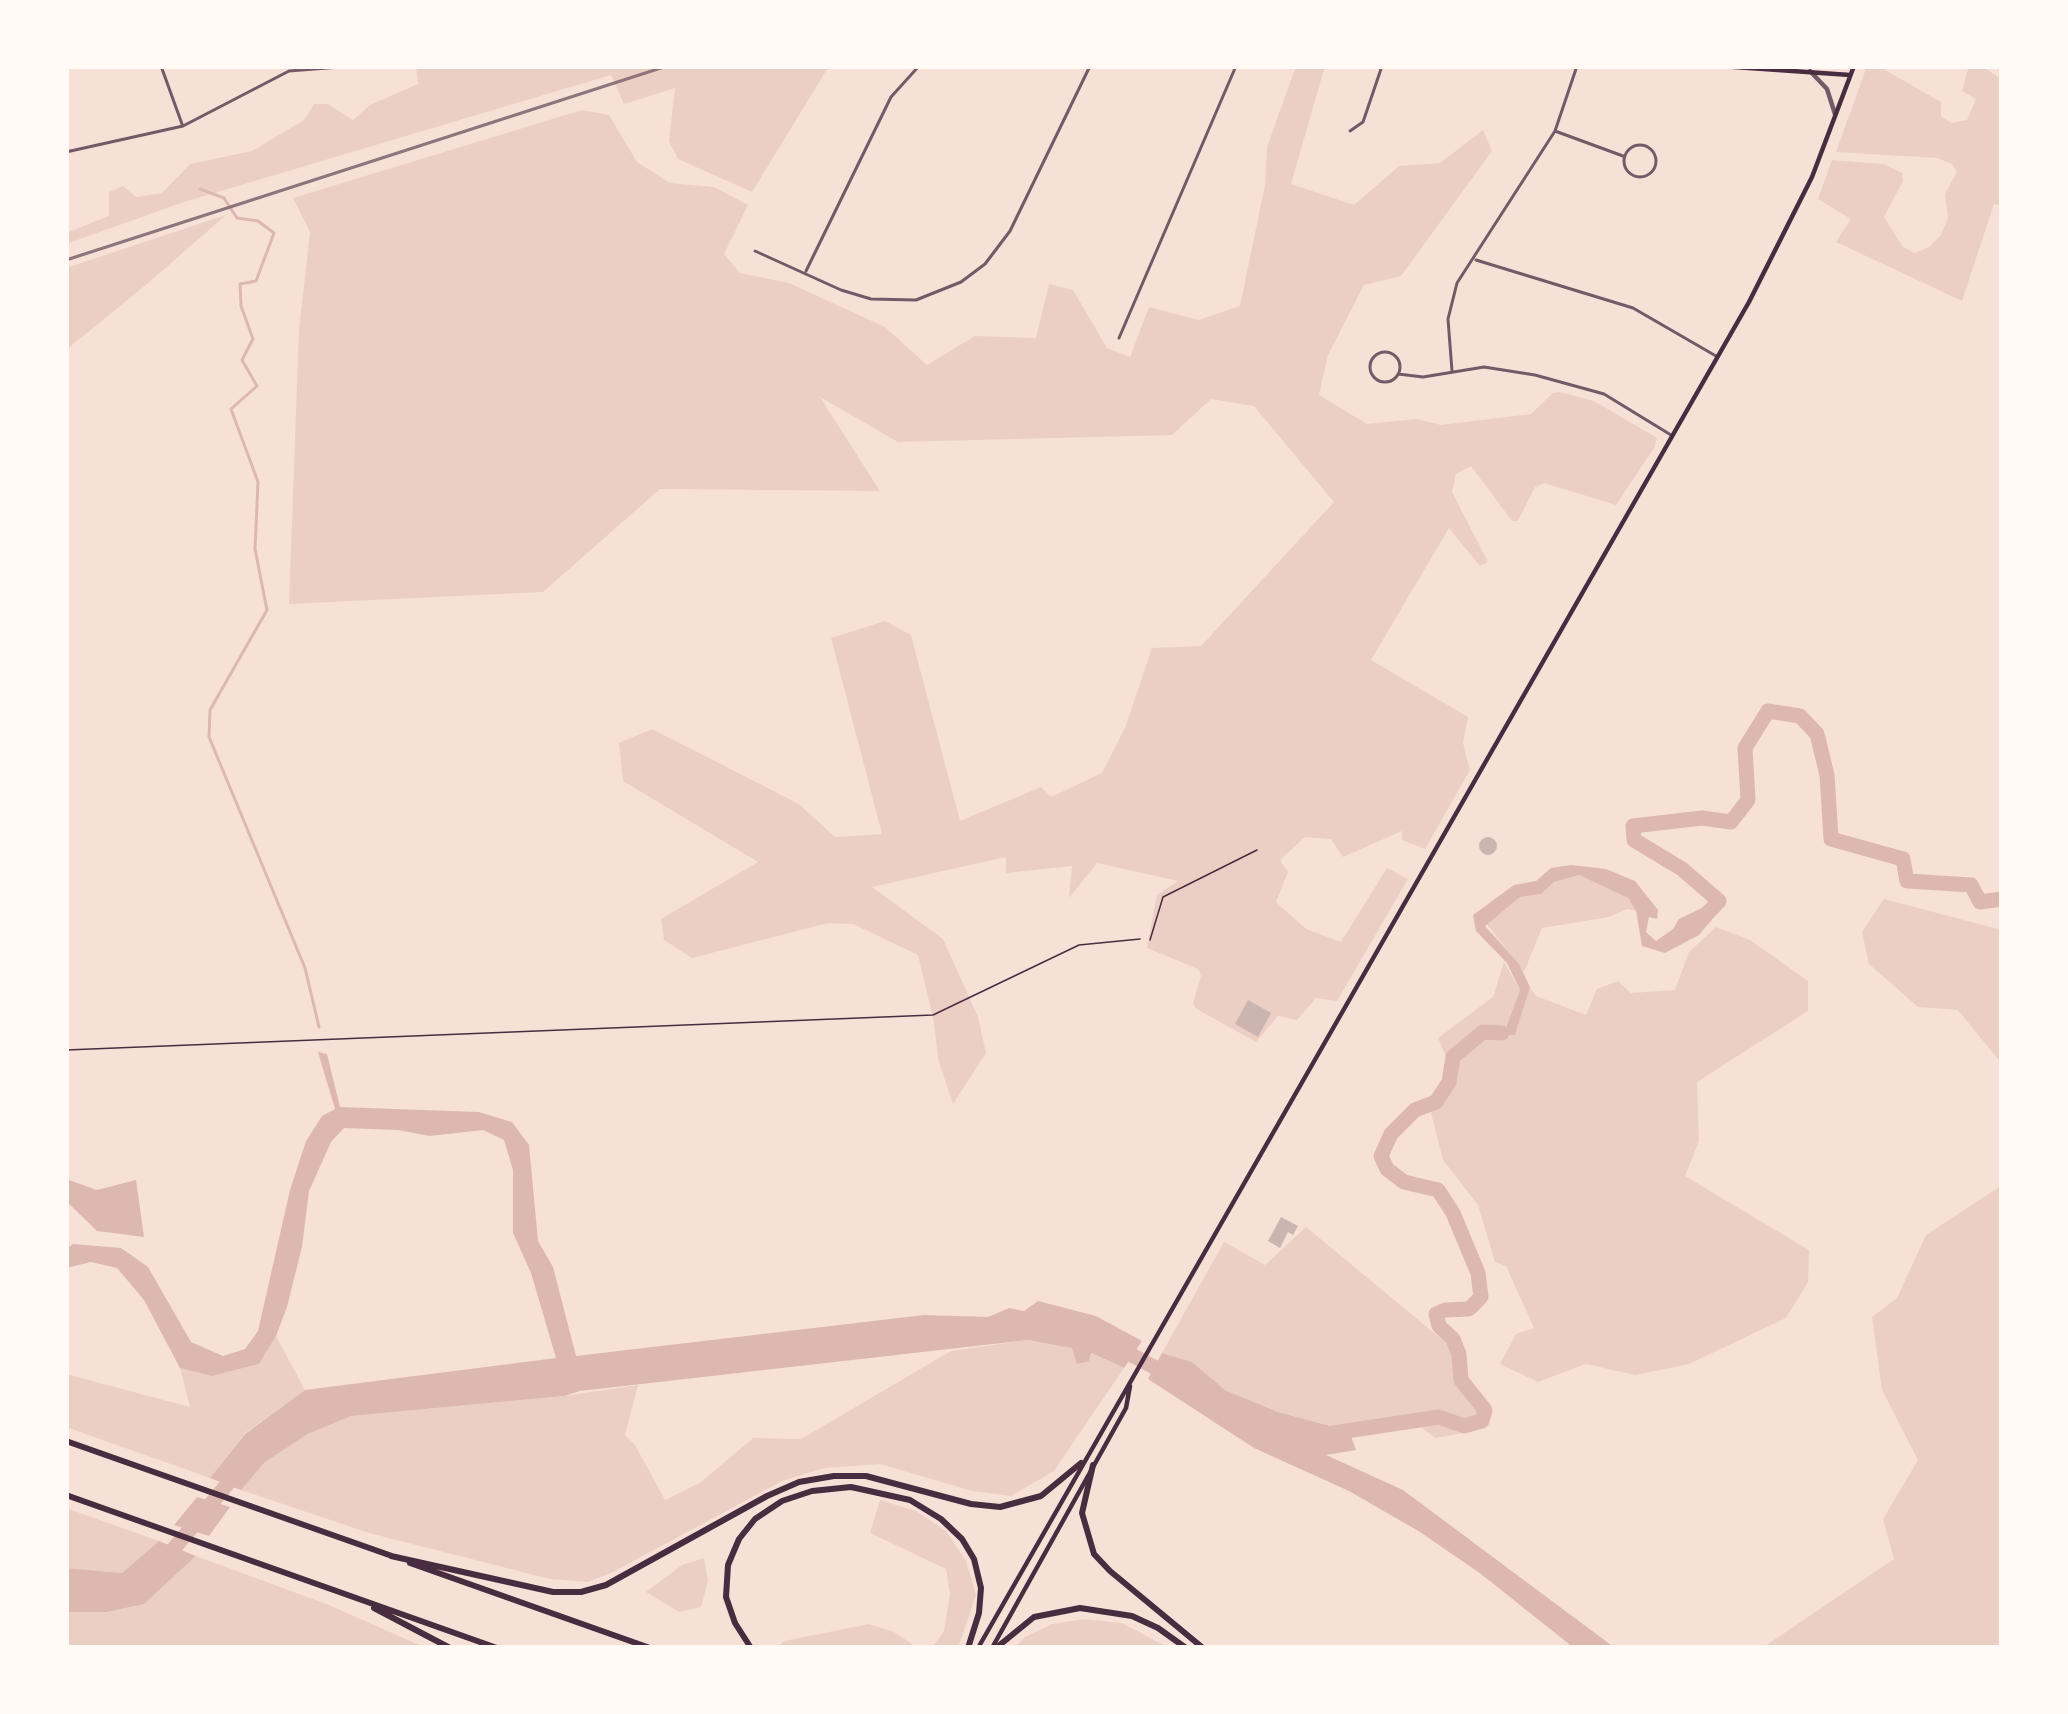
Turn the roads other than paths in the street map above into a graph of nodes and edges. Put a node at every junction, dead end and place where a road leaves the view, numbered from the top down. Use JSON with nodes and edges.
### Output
{"nodes":[{"id":1,"x":161,"y":66,"type":"edge"},
{"id":2,"x":313,"y":66,"type":"edge"},
{"id":3,"x":353,"y":66,"type":"edge"},
{"id":4,"x":920,"y":66,"type":"edge"},
{"id":5,"x":1090,"y":66,"type":"edge"},
{"id":6,"x":1236,"y":66,"type":"edge"},
{"id":7,"x":1382,"y":66,"type":"edge"},
{"id":8,"x":1577,"y":66,"type":"edge"},
{"id":9,"x":1720,"y":66,"type":"edge"},
{"id":10,"x":1854,"y":66,"type":"edge"},
{"id":11,"x":1810,"y":71,"type":"junction"},
{"id":12,"x":1850,"y":75,"type":"junction"},
{"id":13,"x":1835,"y":115,"type":"junction"},
{"id":14,"x":183,"y":126,"type":"junction"},
{"id":15,"x":1350,"y":131,"type":"dead end"},
{"id":16,"x":1555,"y":131,"type":"junction"},
{"id":17,"x":66,"y":152,"type":"edge"},
{"id":18,"x":1624,"y":157,"type":"junction"},
{"id":19,"x":755,"y":251,"type":"dead end"},
{"id":20,"x":1472,"y":259,"type":"junction"},
{"id":21,"x":806,"y":273,"type":"junction"},
{"id":22,"x":1119,"y":338,"type":"dead end"},
{"id":23,"x":1717,"y":357,"type":"junction"},
{"id":24,"x":1452,"y":371,"type":"junction"},
{"id":25,"x":1398,"y":374,"type":"junction"},
{"id":26,"x":1673,"y":436,"type":"junction"},
{"id":27,"x":1130,"y":1387,"type":"junction"},
{"id":28,"x":66,"y":1441,"type":"edge"},
{"id":29,"x":1081,"y":1462,"type":"junction"},
{"id":30,"x":1093,"y":1465,"type":"junction"},
{"id":31,"x":66,"y":1495,"type":"edge"},
{"id":32,"x":391,"y":1556,"type":"junction"},
{"id":33,"x":361,"y":1600,"type":"junction"},
{"id":34,"x":450,"y":1648,"type":"edge"},
{"id":35,"x":497,"y":1648,"type":"edge"},
{"id":36,"x":650,"y":1648,"type":"edge"},
{"id":37,"x":751,"y":1648,"type":"edge"},
{"id":38,"x":968,"y":1648,"type":"edge"},
{"id":39,"x":978,"y":1648,"type":"edge"},
{"id":40,"x":994,"y":1648,"type":"edge"},
{"id":41,"x":1186,"y":1648,"type":"edge"},
{"id":42,"x":1203,"y":1648,"type":"edge"}],
"edges":[{"from":1,"to":14,"type":"street"},
{"from":2,"to":3,"type":"street"},
{"from":2,"to":14,"type":"street"},
{"from":4,"to":21,"type":"street"},
{"from":5,"to":21,"type":"street"},
{"from":6,"to":22,"type":"street"},
{"from":7,"to":15,"type":"street"},
{"from":8,"to":16,"type":"street"},
{"from":9,"to":11,"type":"main road"},
{"from":10,"to":12,"type":"main road"},
{"from":11,"to":12,"type":"main road"},
{"from":11,"to":13,"type":"street"},
{"from":12,"to":13,"type":"main road"},
{"from":13,"to":23,"type":"main road"},
{"from":14,"to":17,"type":"street"},
{"from":16,"to":18,"type":"street"},
{"from":16,"to":20,"type":"street"},
{"from":18,"to":18,"type":"street"},
{"from":19,"to":21,"type":"street"},
{"from":20,"to":23,"type":"street"},
{"from":20,"to":24,"type":"street"},
{"from":23,"to":26,"type":"main road"},
{"from":24,"to":25,"type":"street"},
{"from":24,"to":26,"type":"street"},
{"from":25,"to":25,"type":"street"},
{"from":26,"to":27,"type":"main road"},
{"from":27,"to":29,"type":"main road"},
{"from":27,"to":30,"type":"main road"},
{"from":28,"to":32,"type":"highway"},
{"from":29,"to":32,"type":"highway"},
{"from":29,"to":39,"type":"main road"},
{"from":30,"to":40,"type":"main road"},
{"from":30,"to":42,"type":"highway"},
{"from":31,"to":33,"type":"highway"},
{"from":32,"to":36,"type":"highway"},
{"from":33,"to":34,"type":"highway"},
{"from":33,"to":35,"type":"highway"},
{"from":37,"to":38,"type":"highway"},
{"from":40,"to":41,"type":"highway"}]}
